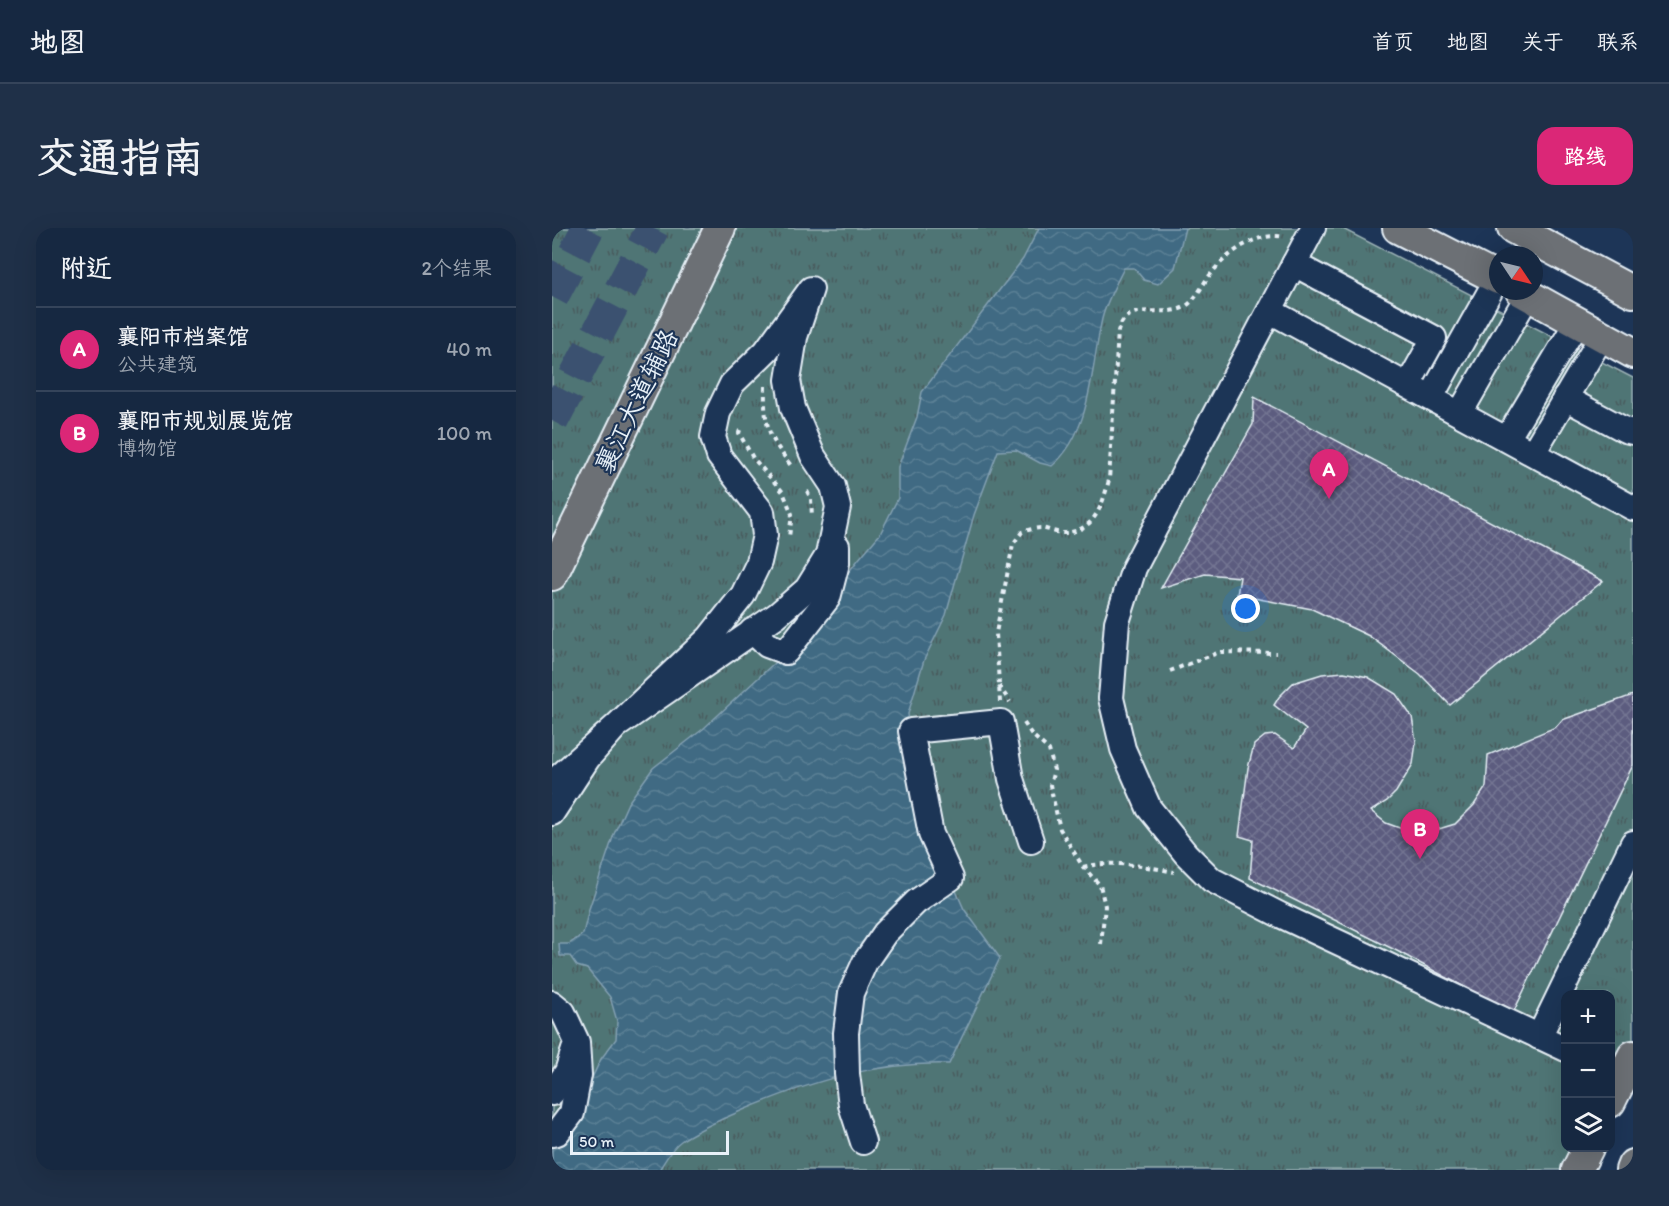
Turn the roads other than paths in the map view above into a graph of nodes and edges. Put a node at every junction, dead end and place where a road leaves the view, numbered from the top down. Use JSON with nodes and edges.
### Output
{"nodes":[{"id":1,"x":720,"y":228,"type":"edge"},
{"id":2,"x":1398,"y":228,"type":"edge"},
{"id":3,"x":1513,"y":228,"type":"edge"},
{"id":4,"x":1309,"y":235,"type":"edge"},
{"id":5,"x":1294,"y":264,"type":"junction"},
{"id":6,"x":1489,"y":275,"type":"edge"},
{"id":7,"x":1633,"y":292,"type":"edge"},
{"id":8,"x":1501,"y":300,"type":"edge"},
{"id":9,"x":1505,"y":300,"type":"edge"},
{"id":10,"x":1536,"y":300,"type":"edge"},
{"id":11,"x":1269,"y":310,"type":"junction"},
{"id":12,"x":1589,"y":329,"type":"junction"},
{"id":13,"x":1633,"y":352,"type":"edge"},
{"id":14,"x":1408,"y":385,"type":"junction"},
{"id":15,"x":1431,"y":397,"type":"junction"},
{"id":16,"x":1565,"y":398,"type":"junction"},
{"id":17,"x":1460,"y":413,"type":"junction"},
{"id":18,"x":1633,"y":432,"type":"edge"},
{"id":19,"x":1507,"y":439,"type":"junction"},
{"id":20,"x":1533,"y":453,"type":"junction"},
{"id":21,"x":838,"y":507,"type":"junction"},
{"id":22,"x":1633,"y":508,"type":"edge"},
{"id":23,"x":552,"y":575,"type":"edge"},
{"id":24,"x":752,"y":631,"type":"junction"},
{"id":25,"x":616,"y":726,"type":"junction"},
{"id":26,"x":552,"y":783,"type":"edge"},
{"id":27,"x":552,"y":813,"type":"edge"},
{"id":28,"x":1031,"y":841,"type":"dead end"},
{"id":29,"x":1633,"y":843,"type":"edge"},
{"id":30,"x":1626,"y":876,"type":"edge"},
{"id":31,"x":552,"y":1003,"type":"edge"},
{"id":32,"x":1539,"y":1037,"type":"junction"},
{"id":33,"x":577,"y":1042,"type":"junction"},
{"id":34,"x":1561,"y":1047,"type":"edge"},
{"id":35,"x":552,"y":1093,"type":"edge"},
{"id":36,"x":552,"y":1134,"type":"edge"},
{"id":37,"x":863,"y":1142,"type":"dead end"},
{"id":38,"x":1586,"y":1152,"type":"edge"},
{"id":39,"x":1633,"y":1165,"type":"edge"},
{"id":40,"x":1577,"y":1170,"type":"edge"},
{"id":41,"x":1631,"y":1170,"type":"edge"}],
"edges":[{"from":1,"to":23,"type":"main road","name":"襄江大道辅路"},
{"from":2,"to":6,"type":"main road"},
{"from":3,"to":7,"type":"main road"},
{"from":4,"to":5,"type":"street"},
{"from":5,"to":11,"type":"street"},
{"from":5,"to":14,"type":"street"},
{"from":8,"to":15,"type":"street"},
{"from":9,"to":17,"type":"street"},
{"from":10,"to":12,"type":"main road"},
{"from":11,"to":14,"type":"street"},
{"from":11,"to":32,"type":"street"},
{"from":12,"to":13,"type":"main road"},
{"from":12,"to":16,"type":"street"},
{"from":12,"to":19,"type":"street"},
{"from":14,"to":15,"type":"street"},
{"from":15,"to":17,"type":"street"},
{"from":16,"to":18,"type":"street"},
{"from":16,"to":20,"type":"street"},
{"from":17,"to":19,"type":"street"},
{"from":19,"to":20,"type":"street"},
{"from":20,"to":22,"type":"street"},
{"from":21,"to":24,"type":"street"},
{"from":21,"to":24,"type":"street"},
{"from":21,"to":25,"type":"street"},
{"from":24,"to":25,"type":"street"},
{"from":25,"to":26,"type":"street"},
{"from":25,"to":27,"type":"street"},
{"from":28,"to":37,"type":"street"},
{"from":29,"to":30,"type":"street"},
{"from":30,"to":32,"type":"street"},
{"from":31,"to":33,"type":"street"},
{"from":32,"to":34,"type":"street"},
{"from":33,"to":35,"type":"street"},
{"from":33,"to":36,"type":"street"},
{"from":38,"to":40,"type":"main road"},
{"from":39,"to":41,"type":"main road"}]}
